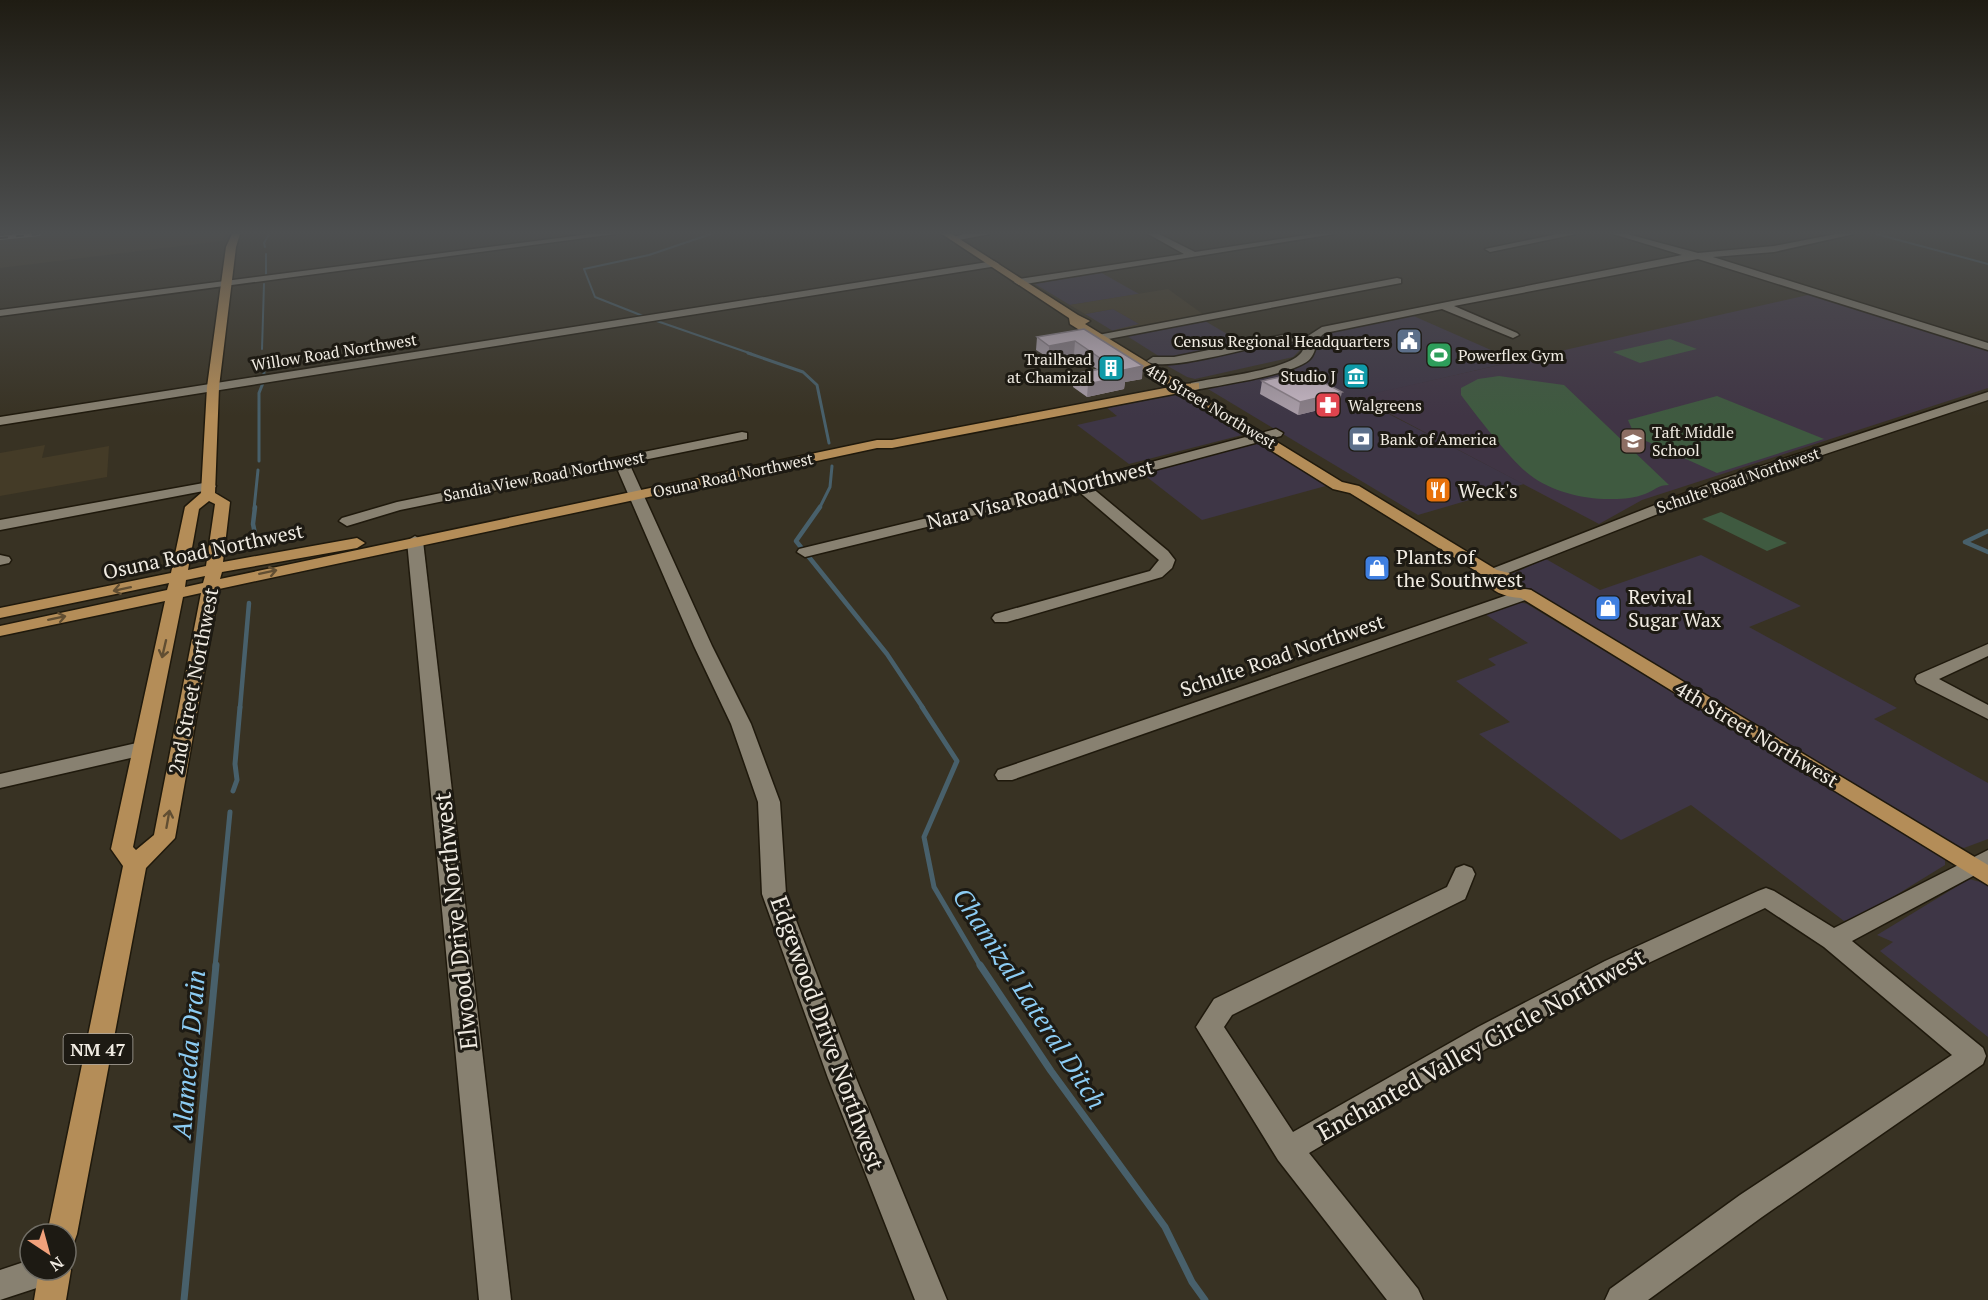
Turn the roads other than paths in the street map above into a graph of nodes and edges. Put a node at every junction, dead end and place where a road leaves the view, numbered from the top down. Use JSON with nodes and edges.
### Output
{"nodes":[{"id":1,"x":144,"y":295,"type":"edge"},
{"id":2,"x":226,"y":295,"type":"edge"},
{"id":3,"x":799,"y":295,"type":"edge"},
{"id":4,"x":1039,"y":295,"type":"edge"},
{"id":5,"x":1324,"y":295,"type":"edge"},
{"id":6,"x":1496,"y":295,"type":"edge"},
{"id":7,"x":1823,"y":295,"type":"edge"},
{"id":8,"x":1442,"y":305,"type":"junction"},
{"id":9,"x":0,"y":313,"type":"edge"},
{"id":10,"x":1513,"y":335,"type":"dead end"},
{"id":11,"x":1105,"y":336,"type":"junction"},
{"id":12,"x":1311,"y":340,"type":"junction"},
{"id":13,"x":1988,"y":347,"type":"edge"},
{"id":14,"x":1153,"y":361,"type":"junction"},
{"id":15,"x":1185,"y":385,"type":"junction"},
{"id":16,"x":213,"y":387,"type":"junction"},
{"id":17,"x":1988,"y":396,"type":"edge"},
{"id":18,"x":0,"y":421,"type":"edge"},
{"id":19,"x":1269,"y":435,"type":"junction"},
{"id":20,"x":742,"y":436,"type":"dead end"},
{"id":21,"x":621,"y":461,"type":"junction"},
{"id":22,"x":1080,"y":485,"type":"junction"},
{"id":23,"x":209,"y":490,"type":"junction"},
{"id":24,"x":638,"y":495,"type":"junction"},
{"id":25,"x":347,"y":521,"type":"dead end"},
{"id":26,"x":0,"y":525,"type":"edge"},
{"id":27,"x":415,"y":541,"type":"junction"},
{"id":28,"x":805,"y":552,"type":"dead end"},
{"id":29,"x":1491,"y":574,"type":"junction"},
{"id":30,"x":213,"y":577,"type":"junction"},
{"id":31,"x":178,"y":584,"type":"junction"},
{"id":32,"x":1525,"y":594,"type":"junction"},
{"id":33,"x":0,"y":613,"type":"edge"},
{"id":34,"x":1001,"y":618,"type":"dead end"},
{"id":35,"x":0,"y":631,"type":"edge"},
{"id":36,"x":1988,"y":649,"type":"edge"},
{"id":37,"x":1988,"y":713,"type":"edge"},
{"id":38,"x":141,"y":749,"type":"junction"},
{"id":39,"x":1005,"y":775,"type":"dead end"},
{"id":40,"x":0,"y":781,"type":"edge"},
{"id":41,"x":135,"y":864,"type":"junction"},
{"id":42,"x":1983,"y":867,"type":"edge"},
{"id":43,"x":1464,"y":874,"type":"dead end"},
{"id":44,"x":1833,"y":940,"type":"junction"},
{"id":45,"x":1288,"y":1150,"type":"junction"},
{"id":46,"x":64,"y":1222,"type":"edge"},
{"id":47,"x":18,"y":1280,"type":"edge"},
{"id":48,"x":53,"y":1282,"type":"edge"},
{"id":49,"x":0,"y":1286,"type":"edge"},
{"id":50,"x":50,"y":1300,"type":"edge"},
{"id":51,"x":495,"y":1300,"type":"edge"},
{"id":52,"x":932,"y":1300,"type":"edge"},
{"id":53,"x":1407,"y":1300,"type":"edge"},
{"id":54,"x":1621,"y":1300,"type":"edge"}],
"edges":[{"from":1,"to":9,"type":"street"},
{"from":2,"to":16,"type":"main road"},
{"from":3,"to":16,"type":"street","name":"Willow Road Northwest"},
{"from":4,"to":11,"type":"main road","name":"4th Street Northwest"},
{"from":5,"to":11,"type":"street"},
{"from":6,"to":8,"type":"street"},
{"from":7,"to":13,"type":"street"},
{"from":8,"to":10,"type":"street"},
{"from":8,"to":12,"type":"street"},
{"from":11,"to":14,"type":"main road","name":"4th Street Northwest"},
{"from":11,"to":15,"type":"main road","name":"4th Street Northwest"},
{"from":12,"to":14,"type":"street"},
{"from":12,"to":15,"type":"street","name":"Osuna Road Northwest"},
{"from":14,"to":15,"type":"main road","name":"4th Street Northwest"},
{"from":15,"to":19,"type":"main road","name":"4th Street Northwest"},
{"from":15,"to":24,"type":"main road","name":"Osuna Road Northwest"},
{"from":16,"to":18,"type":"street","name":"Willow Road Northwest"},
{"from":16,"to":23,"type":"main road"},
{"from":17,"to":29,"type":"street","name":"Schulte Road Northwest"},
{"from":19,"to":22,"type":"street","name":"Nara Visa Road Northwest"},
{"from":19,"to":29,"type":"main road","name":"4th Street Northwest"},
{"from":20,"to":21,"type":"street","name":"Sandia View Road Northwest"},
{"from":21,"to":24,"type":"street","name":"Edgewood Drive Northwest"},
{"from":21,"to":25,"type":"street","name":"Sandia View Road Northwest"},
{"from":22,"to":28,"type":"street","name":"Nara Visa Road Northwest"},
{"from":22,"to":34,"type":"street"},
{"from":23,"to":26,"type":"street"},
{"from":23,"to":30,"type":"main road","name":"2nd Street Northwest"},
{"from":23,"to":31,"type":"main road","name":"2nd Street Northwest"},
{"from":24,"to":27,"type":"main road","name":"Osuna Road Northwest"},
{"from":24,"to":52,"type":"street","name":"Edgewood Drive Northwest"},
{"from":27,"to":30,"type":"main road","name":"Osuna Road Northwest"},
{"from":27,"to":51,"type":"street","name":"Elwood Drive Northwest"},
{"from":29,"to":32,"type":"main road","name":"4th Street Northwest"},
{"from":30,"to":31,"type":"main road","name":"Osuna Road Northwest"},
{"from":41,"to":30,"type":"main road","name":"2nd Street Northwest","one_way":true},
{"from":31,"to":33,"type":"main road","name":"Osuna Road Northwest","one_way":true},
{"from":35,"to":31,"type":"main road","name":"Osuna Road Northwest","one_way":true},
{"from":31,"to":38,"type":"main road","name":"2nd Street Northwest","one_way":true},
{"from":32,"to":39,"type":"street","name":"Schulte Road Northwest"},
{"from":32,"to":42,"type":"main road","name":"4th Street Northwest"},
{"from":36,"to":37,"type":"street"},
{"from":38,"to":40,"type":"street"},
{"from":38,"to":41,"type":"main road","name":"2nd Street Northwest"},
{"from":41,"to":46,"type":"main road","number":"NM 47"},
{"from":42,"to":44,"type":"street"},
{"from":43,"to":45,"type":"street"},
{"from":44,"to":45,"type":"street","name":"Enchanted Valley Circle Northwest"},
{"from":44,"to":54,"type":"street","name":"Enchanted Valley Circle Northwest"},
{"from":45,"to":53,"type":"street"},
{"from":47,"to":49,"type":"street"},
{"from":48,"to":50,"type":"main road"}]}
